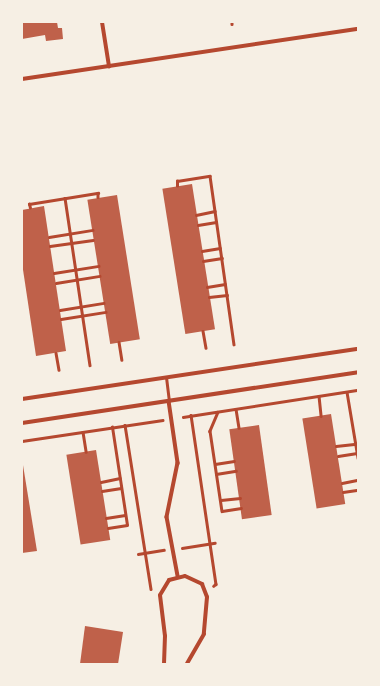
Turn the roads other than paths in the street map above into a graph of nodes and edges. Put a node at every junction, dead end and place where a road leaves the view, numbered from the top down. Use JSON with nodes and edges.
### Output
{"nodes":[{"id":1,"x":102,"y":22,"type":"edge"},
{"id":2,"x":358,"y":29,"type":"edge"},
{"id":3,"x":109,"y":66,"type":"junction"},
{"id":4,"x":22,"y":79,"type":"edge"},
{"id":5,"x":358,"y":349,"type":"edge"},
{"id":6,"x":358,"y":372,"type":"edge"},
{"id":7,"x":166,"y":377,"type":"junction"},
{"id":8,"x":22,"y":399,"type":"edge"},
{"id":9,"x":170,"y":401,"type":"junction"},
{"id":10,"x":22,"y":423,"type":"edge"},
{"id":11,"x":178,"y":576,"type":"junction"},
{"id":12,"x":164,"y":664,"type":"edge"},
{"id":13,"x":187,"y":664,"type":"edge"}],
"edges":[{"from":1,"to":3,"type":"street"},
{"from":2,"to":3,"type":"street"},
{"from":3,"to":4,"type":"street"},
{"from":5,"to":7,"type":"street"},
{"from":6,"to":9,"type":"street"},
{"from":7,"to":8,"type":"street"},
{"from":7,"to":9,"type":"lane"},
{"from":9,"to":10,"type":"street"},
{"from":9,"to":11,"type":"street"},
{"from":11,"to":12,"type":"street"},
{"from":11,"to":13,"type":"street"}]}
